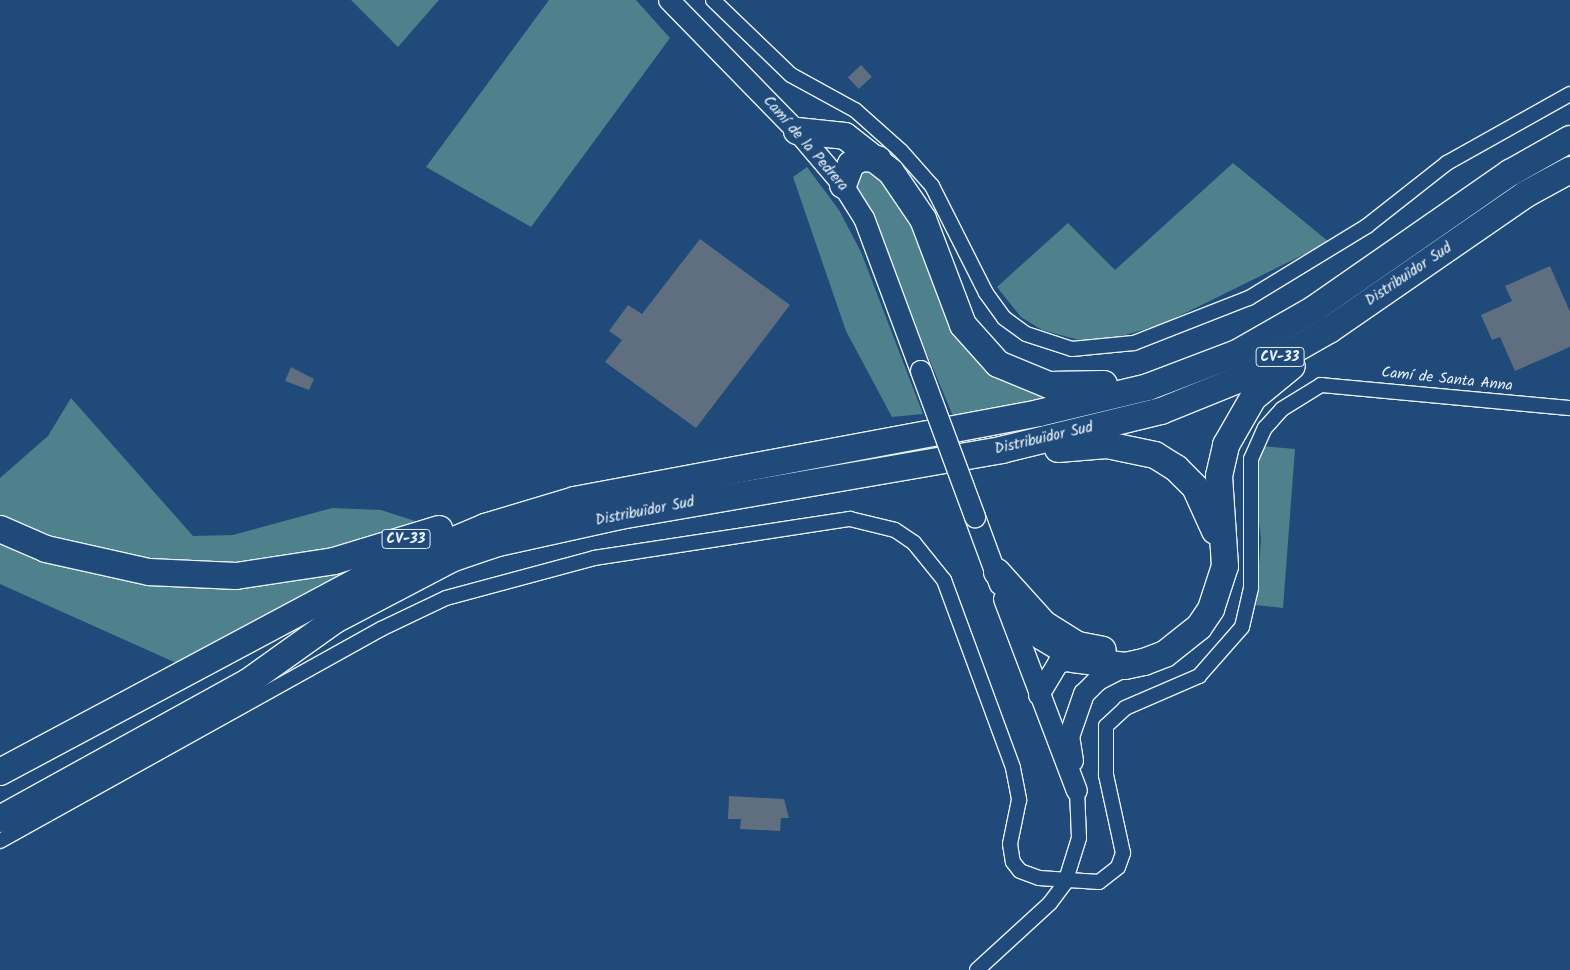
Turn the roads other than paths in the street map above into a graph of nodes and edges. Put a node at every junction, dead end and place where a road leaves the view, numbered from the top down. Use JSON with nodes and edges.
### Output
{"nodes":[{"id":1,"x":669,"y":0,"type":"edge"},
{"id":2,"x":714,"y":0,"type":"edge"},
{"id":3,"x":1570,"y":94,"type":"edge"},
{"id":4,"x":797,"y":131,"type":"junction"},
{"id":5,"x":1570,"y":139,"type":"edge"},
{"id":6,"x":878,"y":159,"type":"junction"},
{"id":7,"x":1570,"y":170,"type":"edge"},
{"id":8,"x":843,"y":185,"type":"junction"},
{"id":9,"x":1526,"y":194,"type":"junction"},
{"id":10,"x":1314,"y":309,"type":"junction"},
{"id":11,"x":1570,"y":408,"type":"edge"},
{"id":12,"x":1001,"y":450,"type":"junction"},
{"id":13,"x":814,"y":453,"type":"junction"},
{"id":14,"x":0,"y":529,"type":"edge"},
{"id":15,"x":458,"y":555,"type":"junction"},
{"id":16,"x":1004,"y":587,"type":"junction"},
{"id":17,"x":1187,"y":621,"type":"junction"},
{"id":18,"x":1073,"y":660,"type":"junction"},
{"id":19,"x":1125,"y":666,"type":"junction"},
{"id":20,"x":1084,"y":694,"type":"junction"},
{"id":21,"x":1039,"y":695,"type":"junction"},
{"id":22,"x":0,"y":772,"type":"edge"},
{"id":23,"x":0,"y":788,"type":"edge"},
{"id":24,"x":1077,"y":790,"type":"junction"},
{"id":25,"x":0,"y":819,"type":"edge"},
{"id":26,"x":0,"y":841,"type":"edge"},
{"id":27,"x":1065,"y":883,"type":"junction"},
{"id":28,"x":977,"y":970,"type":"edge"}],
"edges":[{"from":1,"to":4,"type":"street","name":"Camí de la Pedrera"},
{"from":2,"to":3,"type":"street"},
{"from":4,"to":6,"type":"highway"},
{"from":4,"to":8,"type":"street","name":"Camí de la Pedrera"},
{"from":5,"to":10,"type":"highway","name":"Distribuïdor Sud","number":"CV-33"},
{"from":6,"to":8,"type":"highway"},
{"from":6,"to":10,"type":"highway"},
{"from":7,"to":9,"type":"highway","name":"Distribuïdor Sud","number":"CV-33"},
{"from":8,"to":16,"type":"street","name":"Camí de la Pedrera","bridge":true},
{"from":9,"to":12,"type":"highway","name":"Distribuïdor Sud","number":"CV-33"},
{"from":9,"to":19,"type":"highway"},
{"from":10,"to":13,"type":"highway","name":"Distribuïdor Sud","number":"CV-33"},
{"from":11,"to":27,"type":"street","name":"Camí de Santa Anna"},
{"from":12,"to":15,"type":"highway","name":"Distribuïdor Sud","number":"CV-33"},
{"from":12,"to":17,"type":"highway"},
{"from":13,"to":14,"type":"highway","number":"CV-33"},
{"from":13,"to":22,"type":"highway"},
{"from":15,"to":23,"type":"highway","number":"CV-33"},
{"from":15,"to":25,"type":"highway"},
{"from":16,"to":17,"type":"highway"},
{"from":16,"to":18,"type":"street"},
{"from":16,"to":21,"type":"street"},
{"from":17,"to":18,"type":"street"},
{"from":18,"to":19,"type":"highway"},
{"from":18,"to":20,"type":"street"},
{"from":18,"to":21,"type":"street"},
{"from":19,"to":20,"type":"street"},
{"from":20,"to":24,"type":"street"},
{"from":21,"to":24,"type":"street"},
{"from":24,"to":27,"type":"street"},
{"from":26,"to":27,"type":"street"},
{"from":27,"to":28,"type":"street"}]}
